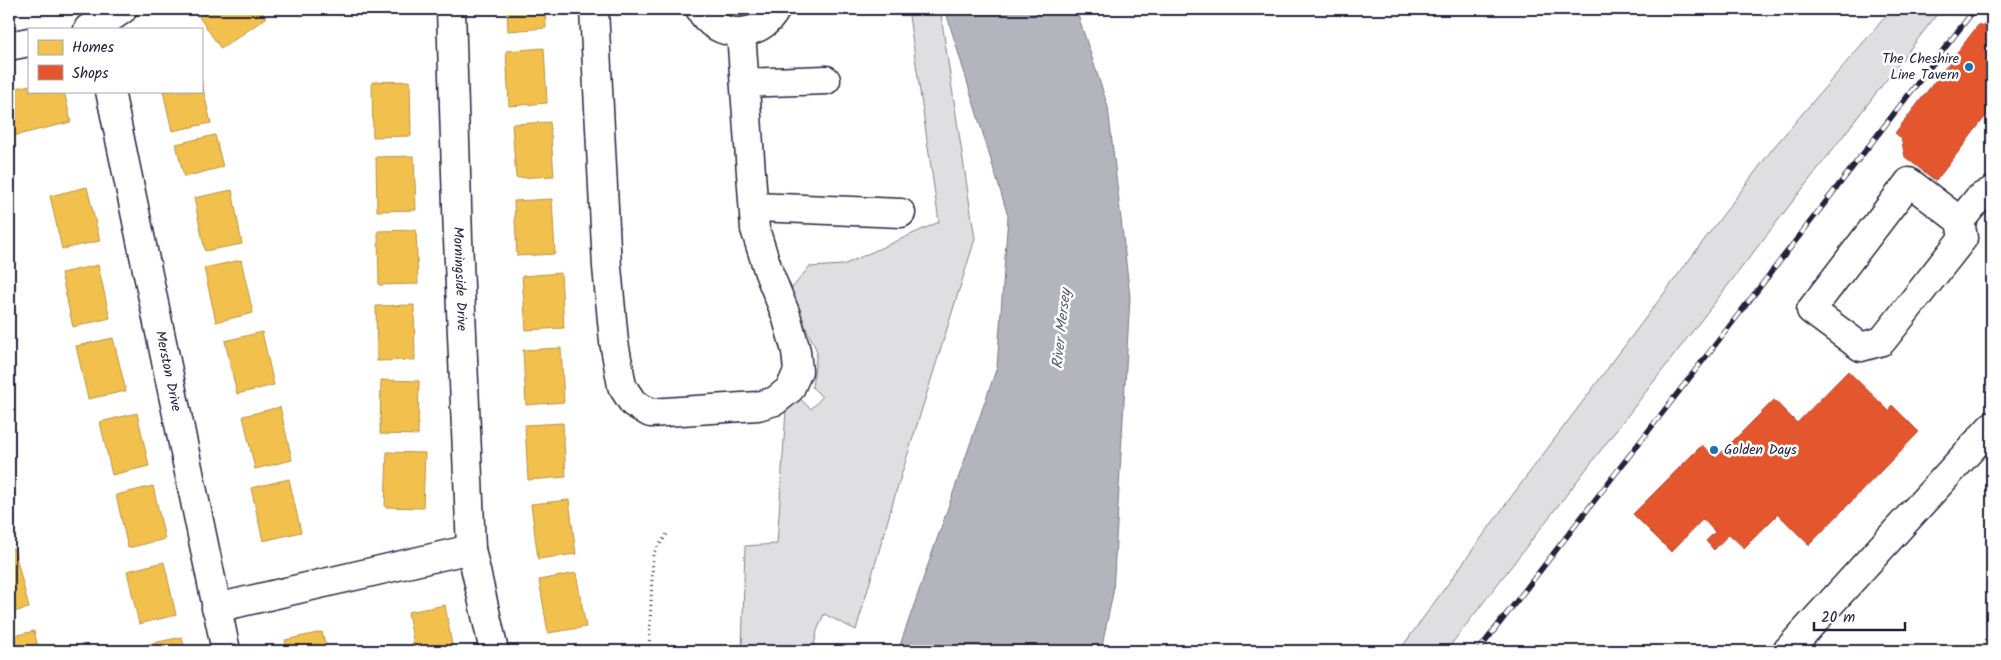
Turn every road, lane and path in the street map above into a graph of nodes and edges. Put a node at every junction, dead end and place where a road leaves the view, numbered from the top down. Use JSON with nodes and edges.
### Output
{"nodes":[{"id":1,"x":123,"y":9,"type":"edge"},
{"id":2,"x":451,"y":9,"type":"edge"},
{"id":3,"x":594,"y":9,"type":"edge"},
{"id":4,"x":700,"y":9,"type":"edge"},
{"id":5,"x":776,"y":9,"type":"edge"},
{"id":6,"x":94,"y":23,"type":"edge"},
{"id":7,"x":742,"y":32,"type":"junction"},
{"id":8,"x":28,"y":42,"type":"edge"},
{"id":9,"x":9,"y":46,"type":"edge"},
{"id":10,"x":826,"y":80,"type":"dead end"},
{"id":11,"x":745,"y":83,"type":"junction"},
{"id":12,"x":110,"y":92,"type":"edge"},
{"id":13,"x":1992,"y":190,"type":"edge"},
{"id":14,"x":754,"y":207,"type":"junction"},
{"id":15,"x":901,"y":213,"type":"dead end"},
{"id":16,"x":1960,"y":221,"type":"junction"},
{"id":17,"x":1992,"y":426,"type":"edge"},
{"id":18,"x":667,"y":534,"type":"dead end"},
{"id":19,"x":471,"y":549,"type":"junction"},
{"id":20,"x":216,"y":608,"type":"junction"},
{"id":21,"x":226,"y":651,"type":"edge"},
{"id":22,"x":494,"y":651,"type":"edge"},
{"id":23,"x":649,"y":651,"type":"edge"},
{"id":24,"x":1787,"y":651,"type":"edge"}],
"edges":[{"from":1,"to":6,"type":"street"},
{"from":2,"to":19,"type":"street","name":"Morningside Drive"},
{"from":3,"to":14,"type":"street"},
{"from":4,"to":7,"type":"street"},
{"from":5,"to":7,"type":"street"},
{"from":7,"to":11,"type":"street"},
{"from":8,"to":9,"type":"street"},
{"from":10,"to":11,"type":"street"},
{"from":11,"to":14,"type":"street"},
{"from":12,"to":20,"type":"street","name":"Merston Drive"},
{"from":13,"to":16,"type":"street"},
{"from":14,"to":15,"type":"street"},
{"from":16,"to":16,"type":"street"},
{"from":17,"to":24,"type":"street"},
{"from":18,"to":23,"type":"path"},
{"from":19,"to":20,"type":"street"},
{"from":19,"to":22,"type":"street","name":"Morningside Drive"},
{"from":20,"to":21,"type":"street","name":"Merston Drive"}]}
